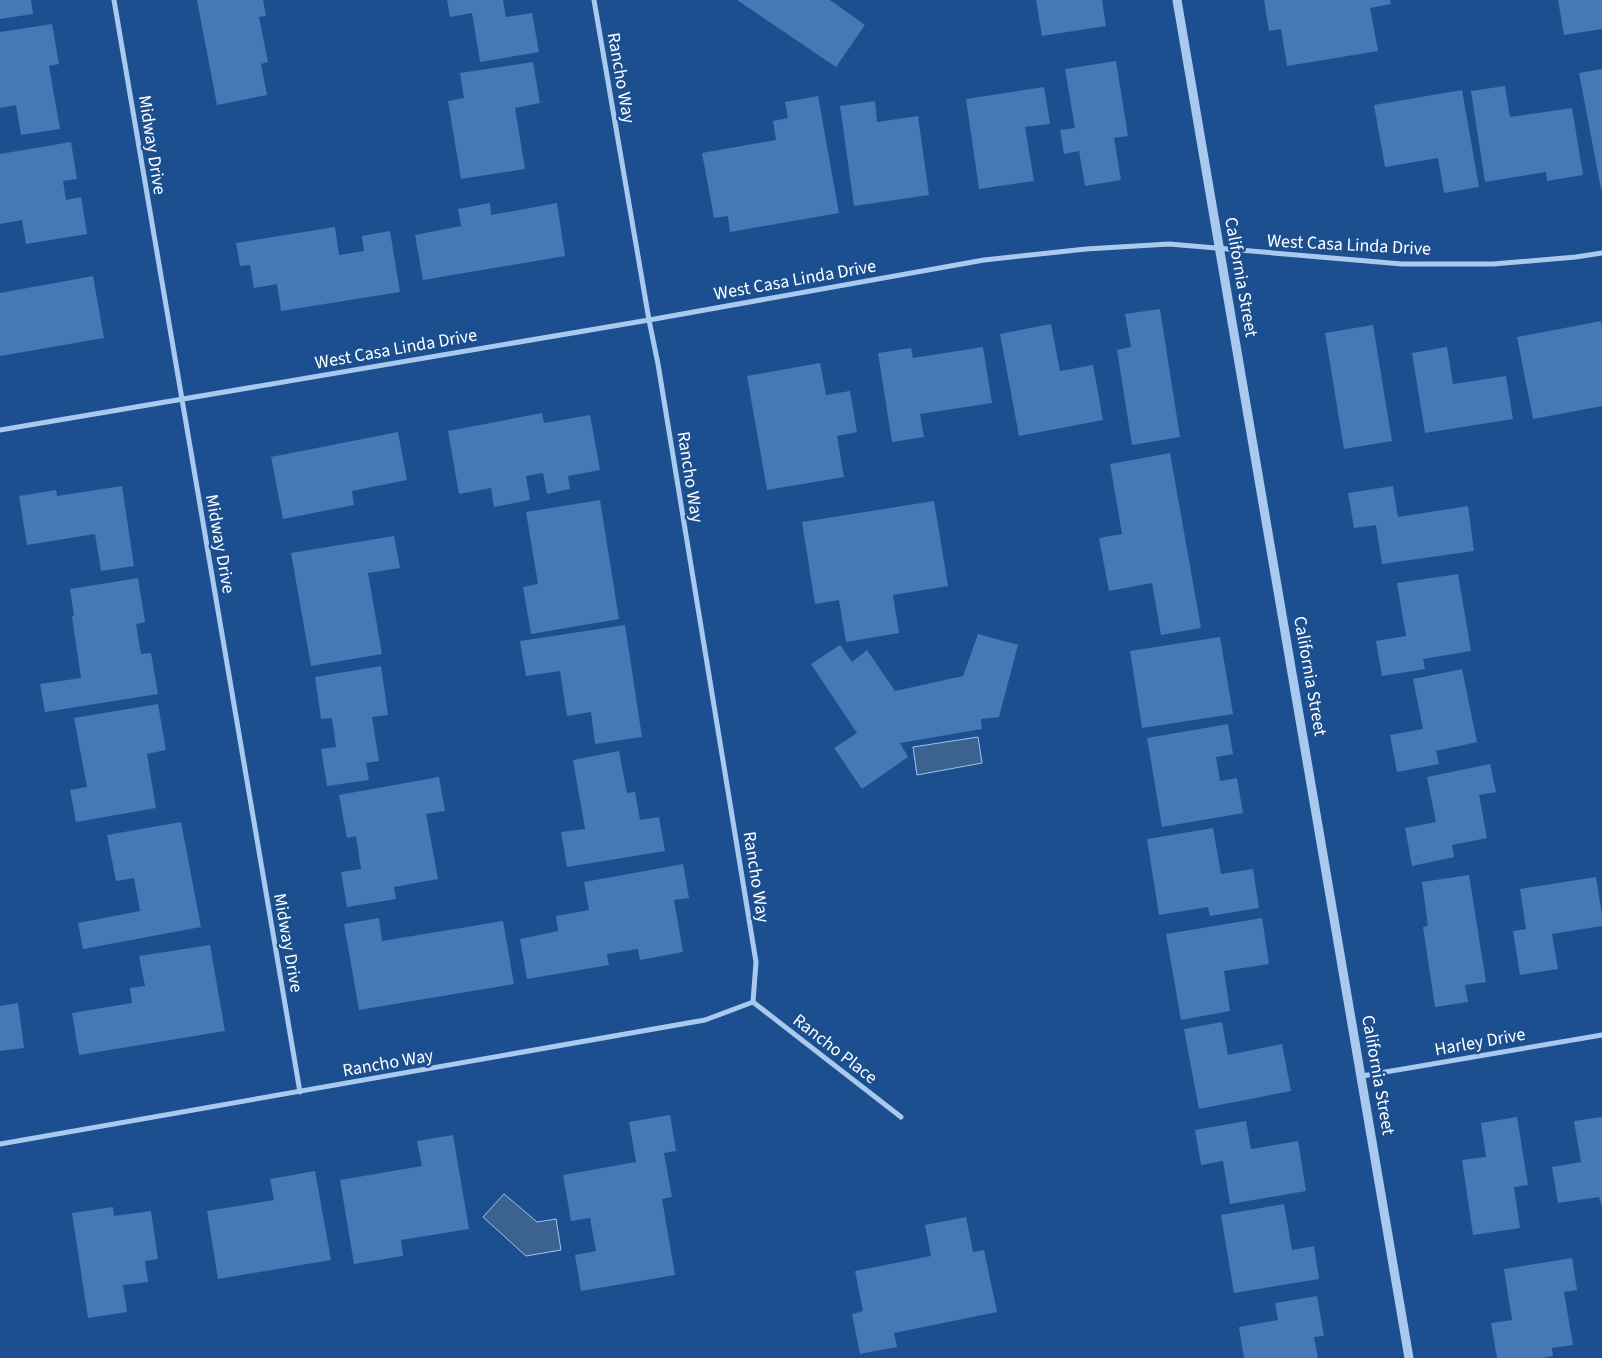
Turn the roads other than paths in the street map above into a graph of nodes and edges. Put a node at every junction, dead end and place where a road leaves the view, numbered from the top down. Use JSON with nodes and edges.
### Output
{"nodes":[{"id":1,"x":114,"y":0,"type":"edge"},
{"id":2,"x":594,"y":0,"type":"edge"},
{"id":3,"x":1177,"y":0,"type":"edge"},
{"id":4,"x":1220,"y":249,"type":"junction"},
{"id":5,"x":1602,"y":253,"type":"edge"},
{"id":6,"x":648,"y":320,"type":"junction"},
{"id":7,"x":181,"y":400,"type":"junction"},
{"id":8,"x":0,"y":430,"type":"edge"},
{"id":9,"x":753,"y":1002,"type":"junction"},
{"id":10,"x":1602,"y":1034,"type":"edge"},
{"id":11,"x":1362,"y":1076,"type":"junction"},
{"id":12,"x":300,"y":1092,"type":"junction"},
{"id":13,"x":901,"y":1117,"type":"dead end"},
{"id":14,"x":0,"y":1144,"type":"edge"},
{"id":15,"x":1409,"y":1358,"type":"edge"}],
"edges":[{"from":1,"to":7,"type":"street","name":"Midway Drive"},
{"from":2,"to":6,"type":"street","name":"Rancho Way"},
{"from":3,"to":4,"type":"street","name":"California Street"},
{"from":4,"to":5,"type":"street","name":"West Casa Linda Drive"},
{"from":4,"to":6,"type":"street","name":"West Casa Linda Drive"},
{"from":4,"to":11,"type":"street","name":"California Street"},
{"from":6,"to":7,"type":"street","name":"West Casa Linda Drive"},
{"from":6,"to":9,"type":"street","name":"Rancho Way"},
{"from":7,"to":8,"type":"street","name":"West Casa Linda Drive"},
{"from":7,"to":12,"type":"street","name":"Midway Drive"},
{"from":9,"to":12,"type":"street","name":"Rancho Way"},
{"from":9,"to":13,"type":"street","name":"Rancho Place"},
{"from":10,"to":11,"type":"street","name":"Harley Drive"},
{"from":11,"to":15,"type":"street","name":"California Street"},
{"from":12,"to":14,"type":"street","name":"Rancho Way"}]}
